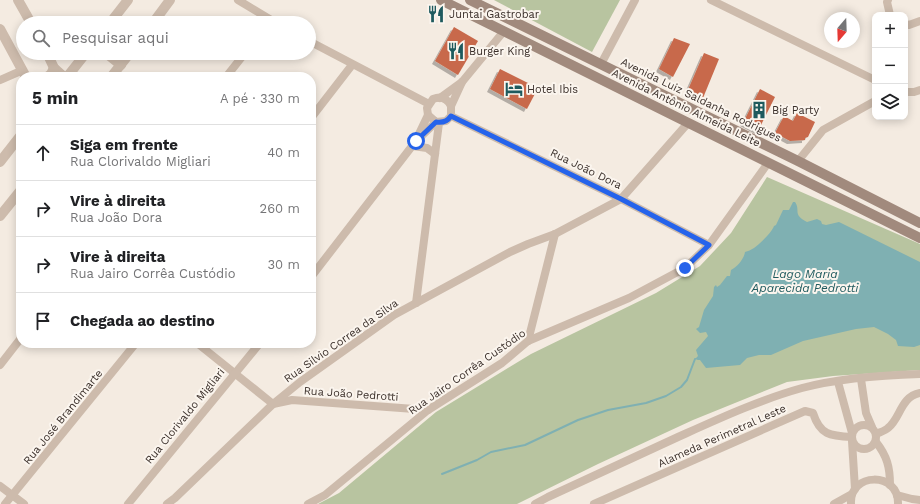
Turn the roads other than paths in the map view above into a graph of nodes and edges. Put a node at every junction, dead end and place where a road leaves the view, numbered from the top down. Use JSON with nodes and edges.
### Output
{"nodes":[{"id":1,"x":18,"y":0,"type":"edge"},
{"id":2,"x":128,"y":0,"type":"edge"},
{"id":3,"x":170,"y":0,"type":"edge"},
{"id":4,"x":238,"y":0,"type":"edge"},
{"id":5,"x":441,"y":0,"type":"edge"},
{"id":6,"x":470,"y":0,"type":"edge"},
{"id":7,"x":635,"y":0,"type":"edge"},
{"id":8,"x":711,"y":0,"type":"edge"},
{"id":9,"x":888,"y":0,"type":"edge"},
{"id":10,"x":890,"y":12,"type":"edge"},
{"id":11,"x":26,"y":16,"type":"edge"},
{"id":12,"x":115,"y":16,"type":"edge"},
{"id":13,"x":158,"y":16,"type":"edge"},
{"id":14,"x":263,"y":16,"type":"edge"},
{"id":15,"x":920,"y":21,"type":"edge"},
{"id":16,"x":908,"y":25,"type":"edge"},
{"id":17,"x":0,"y":28,"type":"edge"},
{"id":18,"x":504,"y":31,"type":"junction"},
{"id":19,"x":316,"y":45,"type":"edge"},
{"id":20,"x":16,"y":59,"type":"edge"},
{"id":21,"x":17,"y":60,"type":"edge"},
{"id":22,"x":50,"y":60,"type":"edge"},
{"id":23,"x":80,"y":60,"type":"edge"},
{"id":24,"x":115,"y":60,"type":"edge"},
{"id":25,"x":125,"y":60,"type":"edge"},
{"id":26,"x":239,"y":60,"type":"edge"},
{"id":27,"x":601,"y":64,"type":"junction"},
{"id":28,"x":121,"y":65,"type":"junction"},
{"id":29,"x":352,"y":65,"type":"junction"},
{"id":30,"x":54,"y":68,"type":"junction"},
{"id":31,"x":23,"y":72,"type":"edge"},
{"id":32,"x":52,"y":72,"type":"edge"},
{"id":33,"x":59,"y":72,"type":"edge"},
{"id":34,"x":69,"y":72,"type":"edge"},
{"id":35,"x":115,"y":72,"type":"edge"},
{"id":36,"x":230,"y":72,"type":"edge"},
{"id":37,"x":16,"y":76,"type":"edge"},
{"id":38,"x":872,"y":79,"type":"edge"},
{"id":39,"x":0,"y":80,"type":"edge"},
{"id":40,"x":462,"y":82,"type":"junction"},
{"id":41,"x":920,"y":90,"type":"edge"},
{"id":42,"x":908,"y":92,"type":"edge"},
{"id":43,"x":440,"y":98,"type":"junction"},
{"id":44,"x":872,"y":103,"type":"edge"},
{"id":45,"x":429,"y":104,"type":"junction"},
{"id":46,"x":452,"y":106,"type":"junction"},
{"id":47,"x":316,"y":112,"type":"edge"},
{"id":48,"x":428,"y":115,"type":"junction"},
{"id":49,"x":451,"y":116,"type":"junction"},
{"id":50,"x":437,"y":122,"type":"junction"},
{"id":51,"x":688,"y":123,"type":"junction"},
{"id":52,"x":16,"y":141,"type":"edge"},
{"id":53,"x":414,"y":143,"type":"junction"},
{"id":54,"x":435,"y":154,"type":"junction"},
{"id":55,"x":798,"y":161,"type":"junction"},
{"id":56,"x":0,"y":162,"type":"edge"},
{"id":57,"x":768,"y":162,"type":"junction"},
{"id":58,"x":16,"y":198,"type":"edge"},
{"id":59,"x":621,"y":199,"type":"junction"},
{"id":60,"x":0,"y":216,"type":"edge"},
{"id":61,"x":920,"y":223,"type":"edge"},
{"id":62,"x":554,"y":234,"type":"junction"},
{"id":63,"x":920,"y":238,"type":"edge"},
{"id":64,"x":709,"y":245,"type":"junction"},
{"id":65,"x":316,"y":270,"type":"edge"},
{"id":66,"x":416,"y":303,"type":"junction"},
{"id":67,"x":528,"y":341,"type":"junction"},
{"id":68,"x":16,"y":344,"type":"edge"},
{"id":69,"x":132,"y":348,"type":"edge"},
{"id":70,"x":203,"y":348,"type":"edge"},
{"id":71,"x":256,"y":348,"type":"edge"},
{"id":72,"x":0,"y":365,"type":"edge"},
{"id":73,"x":235,"y":373,"type":"junction"},
{"id":74,"x":920,"y":374,"type":"edge"},
{"id":75,"x":861,"y":379,"type":"junction"},
{"id":76,"x":838,"y":382,"type":"junction"},
{"id":77,"x":920,"y":393,"type":"edge"},
{"id":78,"x":273,"y":404,"type":"junction"},
{"id":79,"x":428,"y":410,"type":"junction"},
{"id":80,"x":875,"y":434,"type":"junction"},
{"id":81,"x":852,"y":437,"type":"junction"},
{"id":82,"x":890,"y":485,"type":"junction"},
{"id":83,"x":0,"y":486,"type":"edge"},
{"id":84,"x":854,"y":492,"type":"junction"},
{"id":85,"x":897,"y":494,"type":"junction"},
{"id":86,"x":13,"y":496,"type":"junction"},
{"id":87,"x":916,"y":500,"type":"edge"},
{"id":88,"x":5,"y":504,"type":"edge"},
{"id":89,"x":24,"y":504,"type":"edge"},
{"id":90,"x":128,"y":504,"type":"edge"},
{"id":91,"x":167,"y":504,"type":"edge"},
{"id":92,"x":308,"y":504,"type":"edge"},
{"id":93,"x":535,"y":504,"type":"edge"},
{"id":94,"x":594,"y":504,"type":"edge"},
{"id":95,"x":834,"y":504,"type":"edge"},
{"id":96,"x":851,"y":504,"type":"edge"},
{"id":97,"x":898,"y":504,"type":"edge"},
{"id":98,"x":905,"y":504,"type":"edge"}],
"edges":[{"from":1,"to":11,"type":"street"},
{"from":2,"to":12,"type":"street"},
{"from":3,"to":13,"type":"street"},
{"from":4,"to":14,"type":"street"},
{"from":5,"to":18,"type":"main road","name":"Avenida Antônio Almeida Leite"},
{"from":6,"to":27,"type":"main road","name":"Avenida Luiz Saldanha Rodrigues"},
{"from":7,"to":27,"type":"street"},
{"from":8,"to":38,"type":"street"},
{"from":9,"to":10,"type":"street"},
{"from":15,"to":16,"type":"street"},
{"from":17,"to":20,"type":"street"},
{"from":18,"to":40,"type":"street"},
{"from":18,"to":51,"type":"main road","name":"Avenida Antônio Almeida Leite"},
{"from":19,"to":29,"type":"street"},
{"from":21,"to":31,"type":"street"},
{"from":22,"to":30,"type":"street"},
{"from":23,"to":34,"type":"street"},
{"from":24,"to":28,"type":"street"},
{"from":25,"to":28,"type":"street"},
{"from":26,"to":36,"type":"street"},
{"from":27,"to":55,"type":"main road","name":"Avenida Luiz Saldanha Rodrigues"},
{"from":28,"to":35,"type":"street"},
{"from":29,"to":45,"type":"street"},
{"from":29,"to":47,"type":"street"},
{"from":30,"to":32,"type":"street"},
{"from":30,"to":33,"type":"street"},
{"from":37,"to":39,"type":"street"},
{"from":40,"to":43,"type":"street"},
{"from":40,"to":46,"type":"street"},
{"from":41,"to":42,"type":"street"},
{"from":43,"to":45,"type":"street"},
{"from":43,"to":46,"type":"street"},
{"from":44,"to":55,"type":"street"},
{"from":45,"to":48,"type":"street"},
{"from":46,"to":49,"type":"street"},
{"from":48,"to":50,"type":"street"},
{"from":48,"to":53,"type":"street"},
{"from":49,"to":50,"type":"street"},
{"from":49,"to":59,"type":"street","name":"Rua João Dora"},
{"from":50,"to":53,"type":"street"},
{"from":50,"to":54,"type":"street"},
{"from":51,"to":57,"type":"main road","name":"Avenida Antônio Almeida Leite"},
{"from":51,"to":59,"type":"street","name":"Rua Silvio Correa da Silva"},
{"from":52,"to":56,"type":"street"},
{"from":53,"to":54,"type":"street"},
{"from":53,"to":65,"type":"street"},
{"from":54,"to":66,"type":"street"},
{"from":55,"to":61,"type":"main road","name":"Avenida Luiz Saldanha Rodrigues"},
{"from":57,"to":63,"type":"main road","name":"Avenida Antônio Almeida Leite"},
{"from":57,"to":64,"type":"street","name":"Rua Jairo Corrêa Custódio"},
{"from":58,"to":60,"type":"street"},
{"from":59,"to":62,"type":"street","name":"Rua Silvio Correa da Silva"},
{"from":59,"to":64,"type":"street","name":"Rua João Dora"},
{"from":62,"to":66,"type":"street","name":"Rua Silvio Correa da Silva"},
{"from":62,"to":67,"type":"street"},
{"from":64,"to":67,"type":"street","name":"Rua Jairo Corrêa Custódio"},
{"from":66,"to":78,"type":"street","name":"Rua Silvio Correa da Silva"},
{"from":67,"to":79,"type":"street","name":"Rua Jairo Corrêa Custódio"},
{"from":68,"to":72,"type":"street"},
{"from":69,"to":86,"type":"street","name":"Rua José Brandimarte"},
{"from":70,"to":73,"type":"street"},
{"from":71,"to":73,"type":"street","name":"Rua Clorivaldo Migliari"},
{"from":73,"to":78,"type":"street"},
{"from":73,"to":90,"type":"street","name":"Rua Clorivaldo Migliari"},
{"from":74,"to":75,"type":"street"},
{"from":75,"to":76,"type":"street"},
{"from":75,"to":80,"type":"street"},
{"from":76,"to":81,"type":"street"},
{"from":76,"to":93,"type":"street"},
{"from":77,"to":80,"type":"street"},
{"from":78,"to":79,"type":"street","name":"Rua João Pedrotti"},
{"from":78,"to":91,"type":"street","name":"Rua Silvio Correa da Silva"},
{"from":79,"to":92,"type":"street","name":"Rua Jairo Corrêa Custódio"},
{"from":80,"to":81,"type":"street"},
{"from":80,"to":81,"type":"street"},
{"from":80,"to":82,"type":"street"},
{"from":81,"to":84,"type":"street"},
{"from":81,"to":94,"type":"street","name":"Alameda Perimetral Leste"},
{"from":82,"to":84,"type":"street"},
{"from":82,"to":85,"type":"street"},
{"from":83,"to":86,"type":"street"},
{"from":84,"to":95,"type":"street"},
{"from":84,"to":96,"type":"street"},
{"from":85,"to":87,"type":"street"},
{"from":85,"to":97,"type":"street"},
{"from":86,"to":88,"type":"street","name":"Rua José Brandimarte"},
{"from":86,"to":89,"type":"street"},
{"from":87,"to":98,"type":"street"}]}
